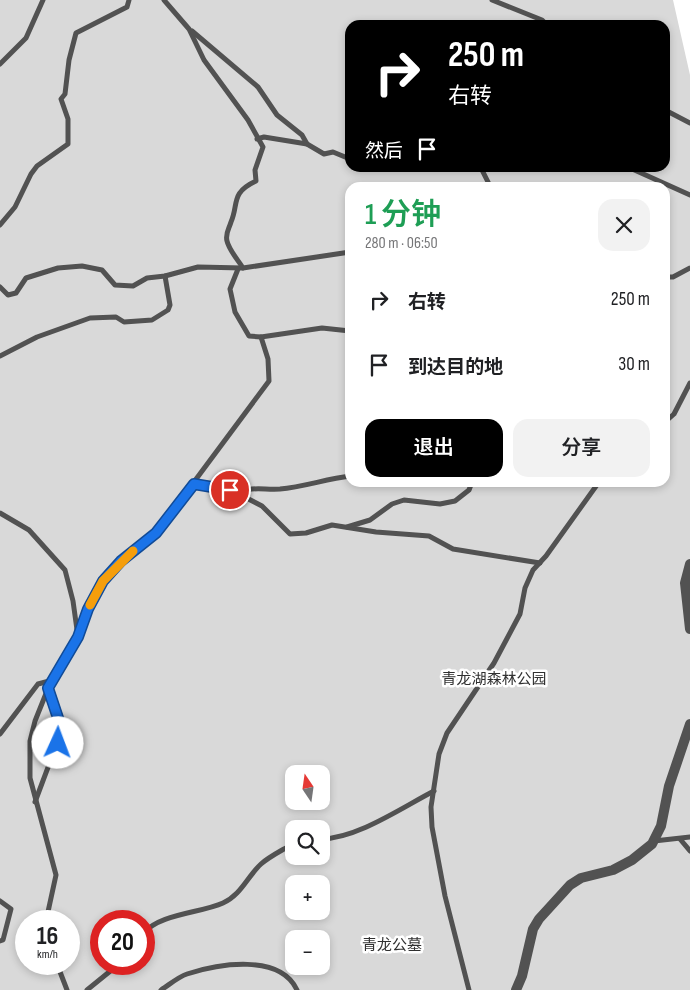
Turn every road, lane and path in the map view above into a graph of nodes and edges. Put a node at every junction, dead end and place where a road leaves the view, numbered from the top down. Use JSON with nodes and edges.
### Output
{"nodes":[{"id":1,"x":43,"y":0,"type":"edge"},
{"id":2,"x":129,"y":0,"type":"edge"},
{"id":3,"x":164,"y":0,"type":"edge"},
{"id":4,"x":492,"y":0,"type":"edge"},
{"id":5,"x":542,"y":20,"type":"edge"},
{"id":6,"x":190,"y":29,"type":"junction"},
{"id":7,"x":0,"y":64,"type":"edge"},
{"id":8,"x":670,"y":113,"type":"edge"},
{"id":9,"x":690,"y":123,"type":"edge"},
{"id":10,"x":257,"y":139,"type":"junction"},
{"id":11,"x":307,"y":144,"type":"junction"},
{"id":12,"x":345,"y":157,"type":"edge"},
{"id":13,"x":639,"y":172,"type":"edge"},
{"id":14,"x":661,"y":182,"type":"edge"},
{"id":15,"x":670,"y":186,"type":"edge"},
{"id":16,"x":690,"y":195,"type":"edge"},
{"id":17,"x":0,"y":225,"type":"edge"},
{"id":18,"x":345,"y":253,"type":"edge"},
{"id":19,"x":690,"y":268,"type":"edge"},
{"id":20,"x":241,"y":269,"type":"junction"},
{"id":21,"x":165,"y":276,"type":"junction"},
{"id":22,"x":670,"y":277,"type":"edge"},
{"id":23,"x":0,"y":287,"type":"edge"},
{"id":24,"x":345,"y":330,"type":"edge"},
{"id":25,"x":261,"y":337,"type":"junction"},
{"id":26,"x":0,"y":356,"type":"edge"},
{"id":27,"x":690,"y":383,"type":"edge"},
{"id":28,"x":670,"y":418,"type":"edge"},
{"id":29,"x":345,"y":477,"type":"edge"},
{"id":30,"x":194,"y":484,"type":"junction"},
{"id":31,"x":470,"y":487,"type":"edge"},
{"id":32,"x":595,"y":487,"type":"edge"},
{"id":33,"x":237,"y":493,"type":"junction"},
{"id":34,"x":0,"y":513,"type":"edge"},
{"id":35,"x":344,"y":527,"type":"junction"},
{"id":36,"x":540,"y":563,"type":"junction"},
{"id":37,"x":690,"y":564,"type":"edge"},
{"id":38,"x":690,"y":628,"type":"edge"},
{"id":39,"x":78,"y":637,"type":"junction"},
{"id":40,"x":54,"y":680,"type":"junction"},
{"id":41,"x":48,"y":688,"type":"junction"},
{"id":42,"x":690,"y":724,"type":"edge"},
{"id":43,"x":0,"y":734,"type":"edge"},
{"id":44,"x":434,"y":791,"type":"junction"},
{"id":45,"x":35,"y":803,"type":"junction"},
{"id":46,"x":680,"y":838,"type":"junction"},
{"id":47,"x":690,"y":838,"type":"edge"},
{"id":48,"x":330,"y":839,"type":"edge"},
{"id":49,"x":653,"y":841,"type":"junction"},
{"id":50,"x":285,"y":849,"type":"edge"},
{"id":51,"x":690,"y":851,"type":"edge"},
{"id":52,"x":0,"y":901,"type":"edge"},
{"id":53,"x":48,"y":910,"type":"edge"},
{"id":54,"x":155,"y":925,"type":"edge"},
{"id":55,"x":0,"y":941,"type":"edge"},
{"id":56,"x":61,"y":975,"type":"edge"},
{"id":57,"x":105,"y":975,"type":"edge"},
{"id":58,"x":67,"y":990,"type":"edge"},
{"id":59,"x":87,"y":990,"type":"edge"},
{"id":60,"x":161,"y":990,"type":"edge"},
{"id":61,"x":297,"y":990,"type":"edge"},
{"id":62,"x":469,"y":990,"type":"edge"},
{"id":63,"x":516,"y":990,"type":"edge"}],
"edges":[{"from":1,"to":7,"type":"lane"},
{"from":2,"to":17,"type":"lane"},
{"from":3,"to":6,"type":"lane"},
{"from":4,"to":5,"type":"lane"},
{"from":6,"to":10,"type":"lane"},
{"from":6,"to":11,"type":"lane"},
{"from":8,"to":9,"type":"lane"},
{"from":10,"to":11,"type":"lane"},
{"from":10,"to":20,"type":"lane"},
{"from":11,"to":12,"type":"lane"},
{"from":13,"to":14,"type":"lane"},
{"from":15,"to":16,"type":"lane"},
{"from":18,"to":20,"type":"lane"},
{"from":19,"to":22,"type":"lane"},
{"from":20,"to":21,"type":"lane"},
{"from":20,"to":25,"type":"lane"},
{"from":21,"to":23,"type":"lane"},
{"from":21,"to":26,"type":"lane"},
{"from":24,"to":25,"type":"lane"},
{"from":25,"to":30,"type":"lane"},
{"from":27,"to":28,"type":"lane"},
{"from":29,"to":33,"type":"lane"},
{"from":30,"to":33,"type":"lane"},
{"from":30,"to":39,"type":"lane"},
{"from":31,"to":35,"type":"lane"},
{"from":32,"to":36,"type":"lane"},
{"from":33,"to":35,"type":"lane"},
{"from":34,"to":39,"type":"lane"},
{"from":35,"to":36,"type":"lane"},
{"from":36,"to":44,"type":"lane"},
{"from":37,"to":38,"type":"street"},
{"from":39,"to":40,"type":"lane"},
{"from":40,"to":41,"type":"lane"},
{"from":40,"to":43,"type":"lane"},
{"from":41,"to":45,"type":"lane"},
{"from":41,"to":45,"type":"lane"},
{"from":42,"to":49,"type":"street"},
{"from":44,"to":48,"type":"lane"},
{"from":44,"to":62,"type":"lane"},
{"from":45,"to":53,"type":"lane"},
{"from":46,"to":47,"type":"lane"},
{"from":46,"to":49,"type":"lane"},
{"from":46,"to":51,"type":"lane"},
{"from":49,"to":63,"type":"street"},
{"from":50,"to":54,"type":"lane"},
{"from":52,"to":55,"type":"lane"},
{"from":56,"to":58,"type":"lane"},
{"from":57,"to":59,"type":"lane"},
{"from":60,"to":61,"type":"lane"}]}
